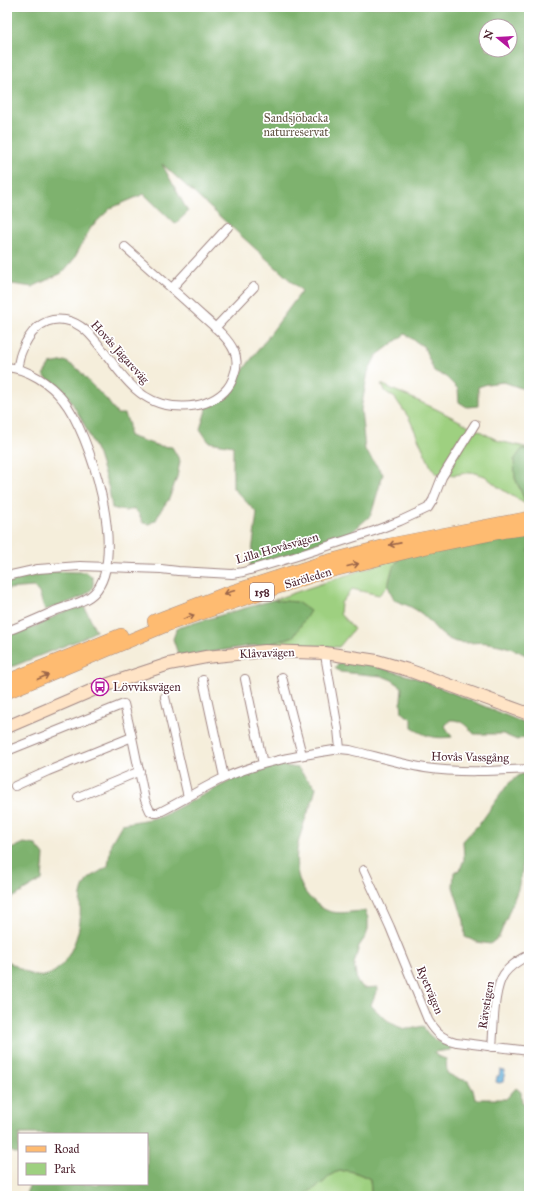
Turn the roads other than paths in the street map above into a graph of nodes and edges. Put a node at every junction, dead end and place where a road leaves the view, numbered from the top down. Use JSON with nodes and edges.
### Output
{"nodes":[{"id":1,"x":228,"y":227,"type":"dead end"},
{"id":2,"x":125,"y":247,"type":"dead end"},
{"id":3,"x":254,"y":287,"type":"dead end"},
{"id":4,"x":172,"y":288,"type":"junction"},
{"id":5,"x":215,"y":328,"type":"junction"},
{"id":6,"x":7,"y":367,"type":"edge"},
{"id":7,"x":17,"y":368,"type":"junction"},
{"id":8,"x":475,"y":424,"type":"dead end"},
{"id":9,"x":529,"y":518,"type":"edge"},
{"id":10,"x":529,"y":528,"type":"edge"},
{"id":11,"x":106,"y":567,"type":"junction"},
{"id":12,"x":7,"y":576,"type":"edge"},
{"id":13,"x":7,"y":631,"type":"edge"},
{"id":14,"x":325,"y":653,"type":"junction"},
{"id":15,"x":282,"y":677,"type":"dead end"},
{"id":16,"x":245,"y":679,"type":"dead end"},
{"id":17,"x":203,"y":680,"type":"dead end"},
{"id":18,"x":7,"y":681,"type":"edge"},
{"id":19,"x":7,"y":692,"type":"edge"},
{"id":20,"x":165,"y":697,"type":"dead end"},
{"id":21,"x":529,"y":714,"type":"edge"},
{"id":22,"x":7,"y":727,"type":"edge"},
{"id":23,"x":132,"y":737,"type":"junction"},
{"id":24,"x":340,"y":749,"type":"junction"},
{"id":25,"x":7,"y":751,"type":"edge"},
{"id":26,"x":302,"y":755,"type":"junction"},
{"id":27,"x":263,"y":764,"type":"junction"},
{"id":28,"x":529,"y":769,"type":"edge"},
{"id":29,"x":140,"y":771,"type":"junction"},
{"id":30,"x":224,"y":777,"type":"junction"},
{"id":31,"x":15,"y":786,"type":"dead end"},
{"id":32,"x":78,"y":797,"type":"dead end"},
{"id":33,"x":188,"y":797,"type":"junction"},
{"id":34,"x":364,"y":870,"type":"dead end"},
{"id":35,"x":529,"y":955,"type":"edge"},
{"id":36,"x":492,"y":1047,"type":"junction"},
{"id":37,"x":529,"y":1051,"type":"edge"}],
"edges":[{"from":1,"to":4,"type":"street"},
{"from":2,"to":4,"type":"street","name":"Hovås Jägareväg"},
{"from":3,"to":5,"type":"street"},
{"from":4,"to":5,"type":"street","name":"Hovås Jägareväg"},
{"from":5,"to":7,"type":"street","name":"Hovås Jägareväg"},
{"from":6,"to":7,"type":"street"},
{"from":7,"to":11,"type":"street"},
{"from":8,"to":11,"type":"street","name":"Lilla Hovåsvägen"},
{"from":9,"to":18,"type":"main road","name":"Säröleden","number":"158","one_way":true},
{"from":19,"to":10,"type":"main road","name":"Säröleden","number":"158","one_way":true},
{"from":11,"to":12,"type":"street","name":"Lilla Hovåsvägen"},
{"from":11,"to":13,"type":"street"},
{"from":14,"to":21,"type":"street","name":"Klåvavägen"},
{"from":14,"to":22,"type":"street","name":"Klåvavägen"},
{"from":14,"to":24,"type":"street"},
{"from":15,"to":26,"type":"street"},
{"from":16,"to":27,"type":"street"},
{"from":17,"to":30,"type":"street"},
{"from":20,"to":33,"type":"street"},
{"from":23,"to":25,"type":"street"},
{"from":23,"to":29,"type":"street"},
{"from":23,"to":31,"type":"street"},
{"from":24,"to":26,"type":"street"},
{"from":24,"to":28,"type":"street","name":"Hovås Vassgång"},
{"from":26,"to":27,"type":"street"},
{"from":27,"to":30,"type":"street"},
{"from":29,"to":32,"type":"street"},
{"from":29,"to":33,"type":"street"},
{"from":30,"to":33,"type":"street"},
{"from":34,"to":36,"type":"street","name":"Ryetvägen"},
{"from":35,"to":36,"type":"street","name":"Rävstigen"},
{"from":36,"to":37,"type":"street","name":"Ryetvägen"}]}
